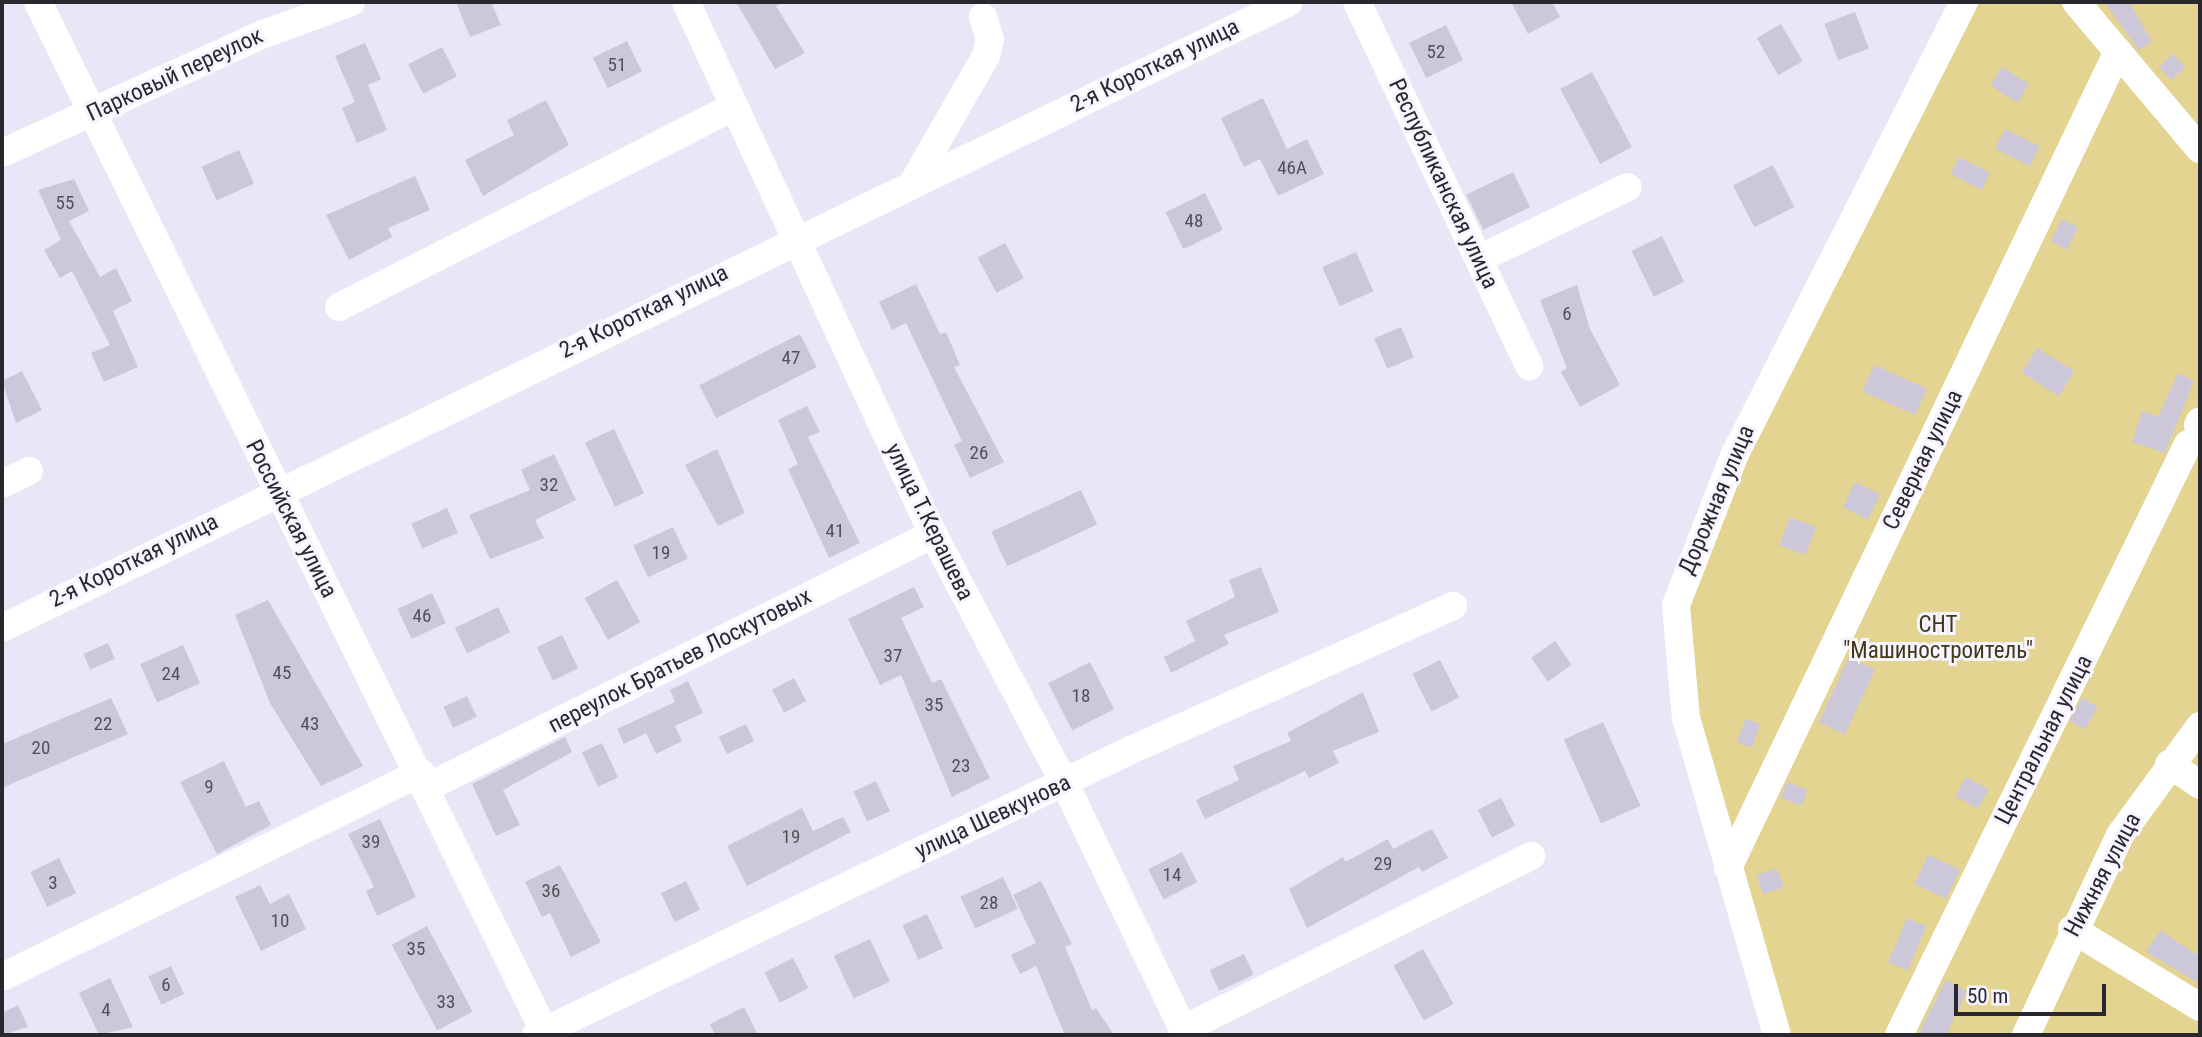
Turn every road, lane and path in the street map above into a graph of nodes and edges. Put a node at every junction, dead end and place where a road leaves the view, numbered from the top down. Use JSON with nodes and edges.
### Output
{"nodes":[{"id":1,"x":38,"y":2,"type":"edge"},
{"id":2,"x":351,"y":2,"type":"edge"},
{"id":3,"x":685,"y":2,"type":"edge"},
{"id":4,"x":1289,"y":2,"type":"edge"},
{"id":5,"x":1357,"y":2,"type":"edge"},
{"id":6,"x":1964,"y":2,"type":"edge"},
{"id":7,"x":2076,"y":2,"type":"edge"},
{"id":8,"x":983,"y":17,"type":"dead end"},
{"id":9,"x":2118,"y":51,"type":"junction"},
{"id":10,"x":733,"y":107,"type":"junction"},
{"id":11,"x":92,"y":113,"type":"junction"},
{"id":12,"x":2200,"y":149,"type":"edge"},
{"id":13,"x":2,"y":153,"type":"edge"},
{"id":14,"x":914,"y":181,"type":"junction"},
{"id":15,"x":1628,"y":187,"type":"dead end"},
{"id":16,"x":794,"y":239,"type":"junction"},
{"id":17,"x":1479,"y":260,"type":"junction"},
{"id":18,"x":339,"y":307,"type":"dead end"},
{"id":19,"x":1529,"y":366,"type":"dead end"},
{"id":20,"x":2195,"y":430,"type":"edge"},
{"id":21,"x":29,"y":471,"type":"dead end"},
{"id":22,"x":2,"y":484,"type":"edge"},
{"id":23,"x":276,"y":492,"type":"junction"},
{"id":24,"x":933,"y":534,"type":"junction"},
{"id":25,"x":1453,"y":607,"type":"dead end"},
{"id":26,"x":2,"y":628,"type":"edge"},
{"id":27,"x":2200,"y":726,"type":"edge"},
{"id":28,"x":2169,"y":764,"type":"junction"},
{"id":29,"x":424,"y":780,"type":"junction"},
{"id":30,"x":1065,"y":784,"type":"junction"},
{"id":31,"x":2200,"y":785,"type":"edge"},
{"id":32,"x":1531,"y":856,"type":"dead end"},
{"id":33,"x":1728,"y":868,"type":"junction"},
{"id":34,"x":2072,"y":929,"type":"junction"},
{"id":35,"x":2,"y":977,"type":"edge"},
{"id":36,"x":2200,"y":1007,"type":"edge"},
{"id":37,"x":1185,"y":1032,"type":"edge"},
{"id":38,"x":542,"y":1034,"type":"edge"},
{"id":39,"x":1777,"y":1035,"type":"edge"},
{"id":40,"x":1899,"y":1035,"type":"edge"},
{"id":41,"x":2026,"y":1035,"type":"edge"}],
"edges":[{"from":1,"to":11,"type":"street","name":"Российская улица"},
{"from":2,"to":11,"type":"street","name":"Парковый переулок"},
{"from":3,"to":10,"type":"street","name":"улица Т.Керашева"},
{"from":4,"to":14,"type":"street","name":"2-я Короткая улица"},
{"from":5,"to":17,"type":"street","name":"Республиканская улица"},
{"from":6,"to":33,"type":"street","name":"Дорожная улица"},
{"from":7,"to":9,"type":"street"},
{"from":8,"to":14,"type":"street"},
{"from":9,"to":12,"type":"street"},
{"from":9,"to":33,"type":"street","name":"Северная улица"},
{"from":10,"to":16,"type":"street","name":"улица Т.Керашева"},
{"from":10,"to":18,"type":"street"},
{"from":11,"to":13,"type":"street","name":"Парковый переулок"},
{"from":11,"to":23,"type":"street","name":"Российская улица"},
{"from":14,"to":16,"type":"street","name":"2-я Короткая улица"},
{"from":15,"to":17,"type":"street"},
{"from":16,"to":23,"type":"street","name":"2-я Короткая улица"},
{"from":16,"to":24,"type":"street","name":"улица Т.Керашева"},
{"from":17,"to":19,"type":"street","name":"Республиканская улица"},
{"from":20,"to":40,"type":"street","name":"Центральная улица"},
{"from":21,"to":22,"type":"street"},
{"from":23,"to":26,"type":"street","name":"2-я Короткая улица"},
{"from":23,"to":29,"type":"street","name":"Российская улица"},
{"from":24,"to":29,"type":"street","name":"переулок Братьев Лоскутовых"},
{"from":24,"to":30,"type":"street","name":"улица Т.Керашева"},
{"from":25,"to":30,"type":"street","name":"улица Шевкунова"},
{"from":27,"to":28,"type":"street","name":"Нижняя улица"},
{"from":28,"to":31,"type":"street"},
{"from":28,"to":34,"type":"street","name":"Нижняя улица"},
{"from":29,"to":35,"type":"street","name":"переулок Братьев Лоскутовых"},
{"from":29,"to":38,"type":"street","name":"Российская улица"},
{"from":30,"to":37,"type":"street","name":"улица Т.Керашева"},
{"from":30,"to":38,"type":"street","name":"улица Шевкунова"},
{"from":32,"to":37,"type":"street"},
{"from":33,"to":39,"type":"street","name":"Дорожная улица"},
{"from":34,"to":36,"type":"street"},
{"from":34,"to":41,"type":"street","name":"Нижняя улица"}]}
